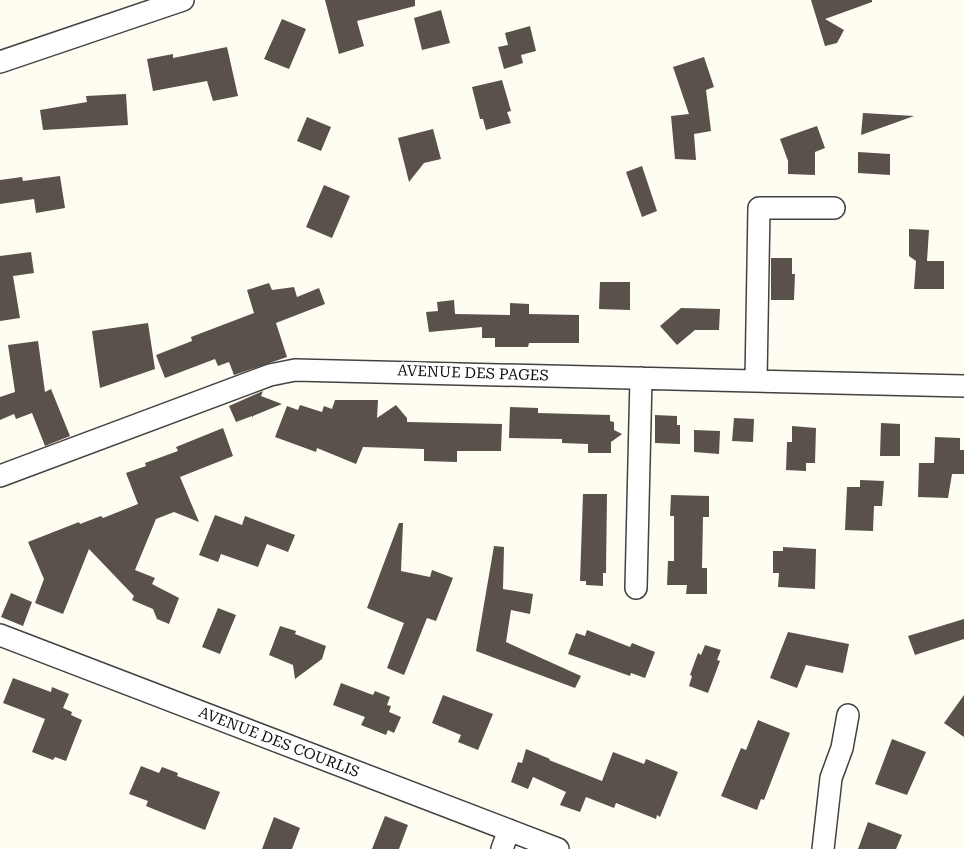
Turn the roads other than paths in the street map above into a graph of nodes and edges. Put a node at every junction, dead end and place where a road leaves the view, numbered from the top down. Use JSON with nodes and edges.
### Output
{"nodes":[{"id":1,"x":183,"y":0,"type":"edge"},
{"id":2,"x":0,"y":62,"type":"edge"},
{"id":3,"x":834,"y":208,"type":"dead end"},
{"id":4,"x":640,"y":378,"type":"junction"},
{"id":5,"x":756,"y":381,"type":"junction"},
{"id":6,"x":964,"y":386,"type":"edge"},
{"id":7,"x":0,"y":476,"type":"edge"},
{"id":8,"x":636,"y":588,"type":"dead end"},
{"id":9,"x":0,"y":635,"type":"edge"},
{"id":10,"x":848,"y":715,"type":"dead end"},
{"id":11,"x":505,"y":840,"type":"edge"},
{"id":12,"x":558,"y":849,"type":"edge"},
{"id":13,"x":823,"y":849,"type":"edge"}],
"edges":[{"from":1,"to":2,"type":"street"},
{"from":3,"to":5,"type":"street"},
{"from":4,"to":5,"type":"street","name":"AVENUE DES PAGES"},
{"from":4,"to":7,"type":"street","name":"AVENUE DES PAGES"},
{"from":4,"to":8,"type":"street"},
{"from":5,"to":6,"type":"street","name":"AVENUE DES PAGES"},
{"from":9,"to":11,"type":"street","name":"AVENUE DES COURLIS"},
{"from":10,"to":13,"type":"street"},
{"from":11,"to":12,"type":"street","name":"AVENUE DES COURLIS"}]}
